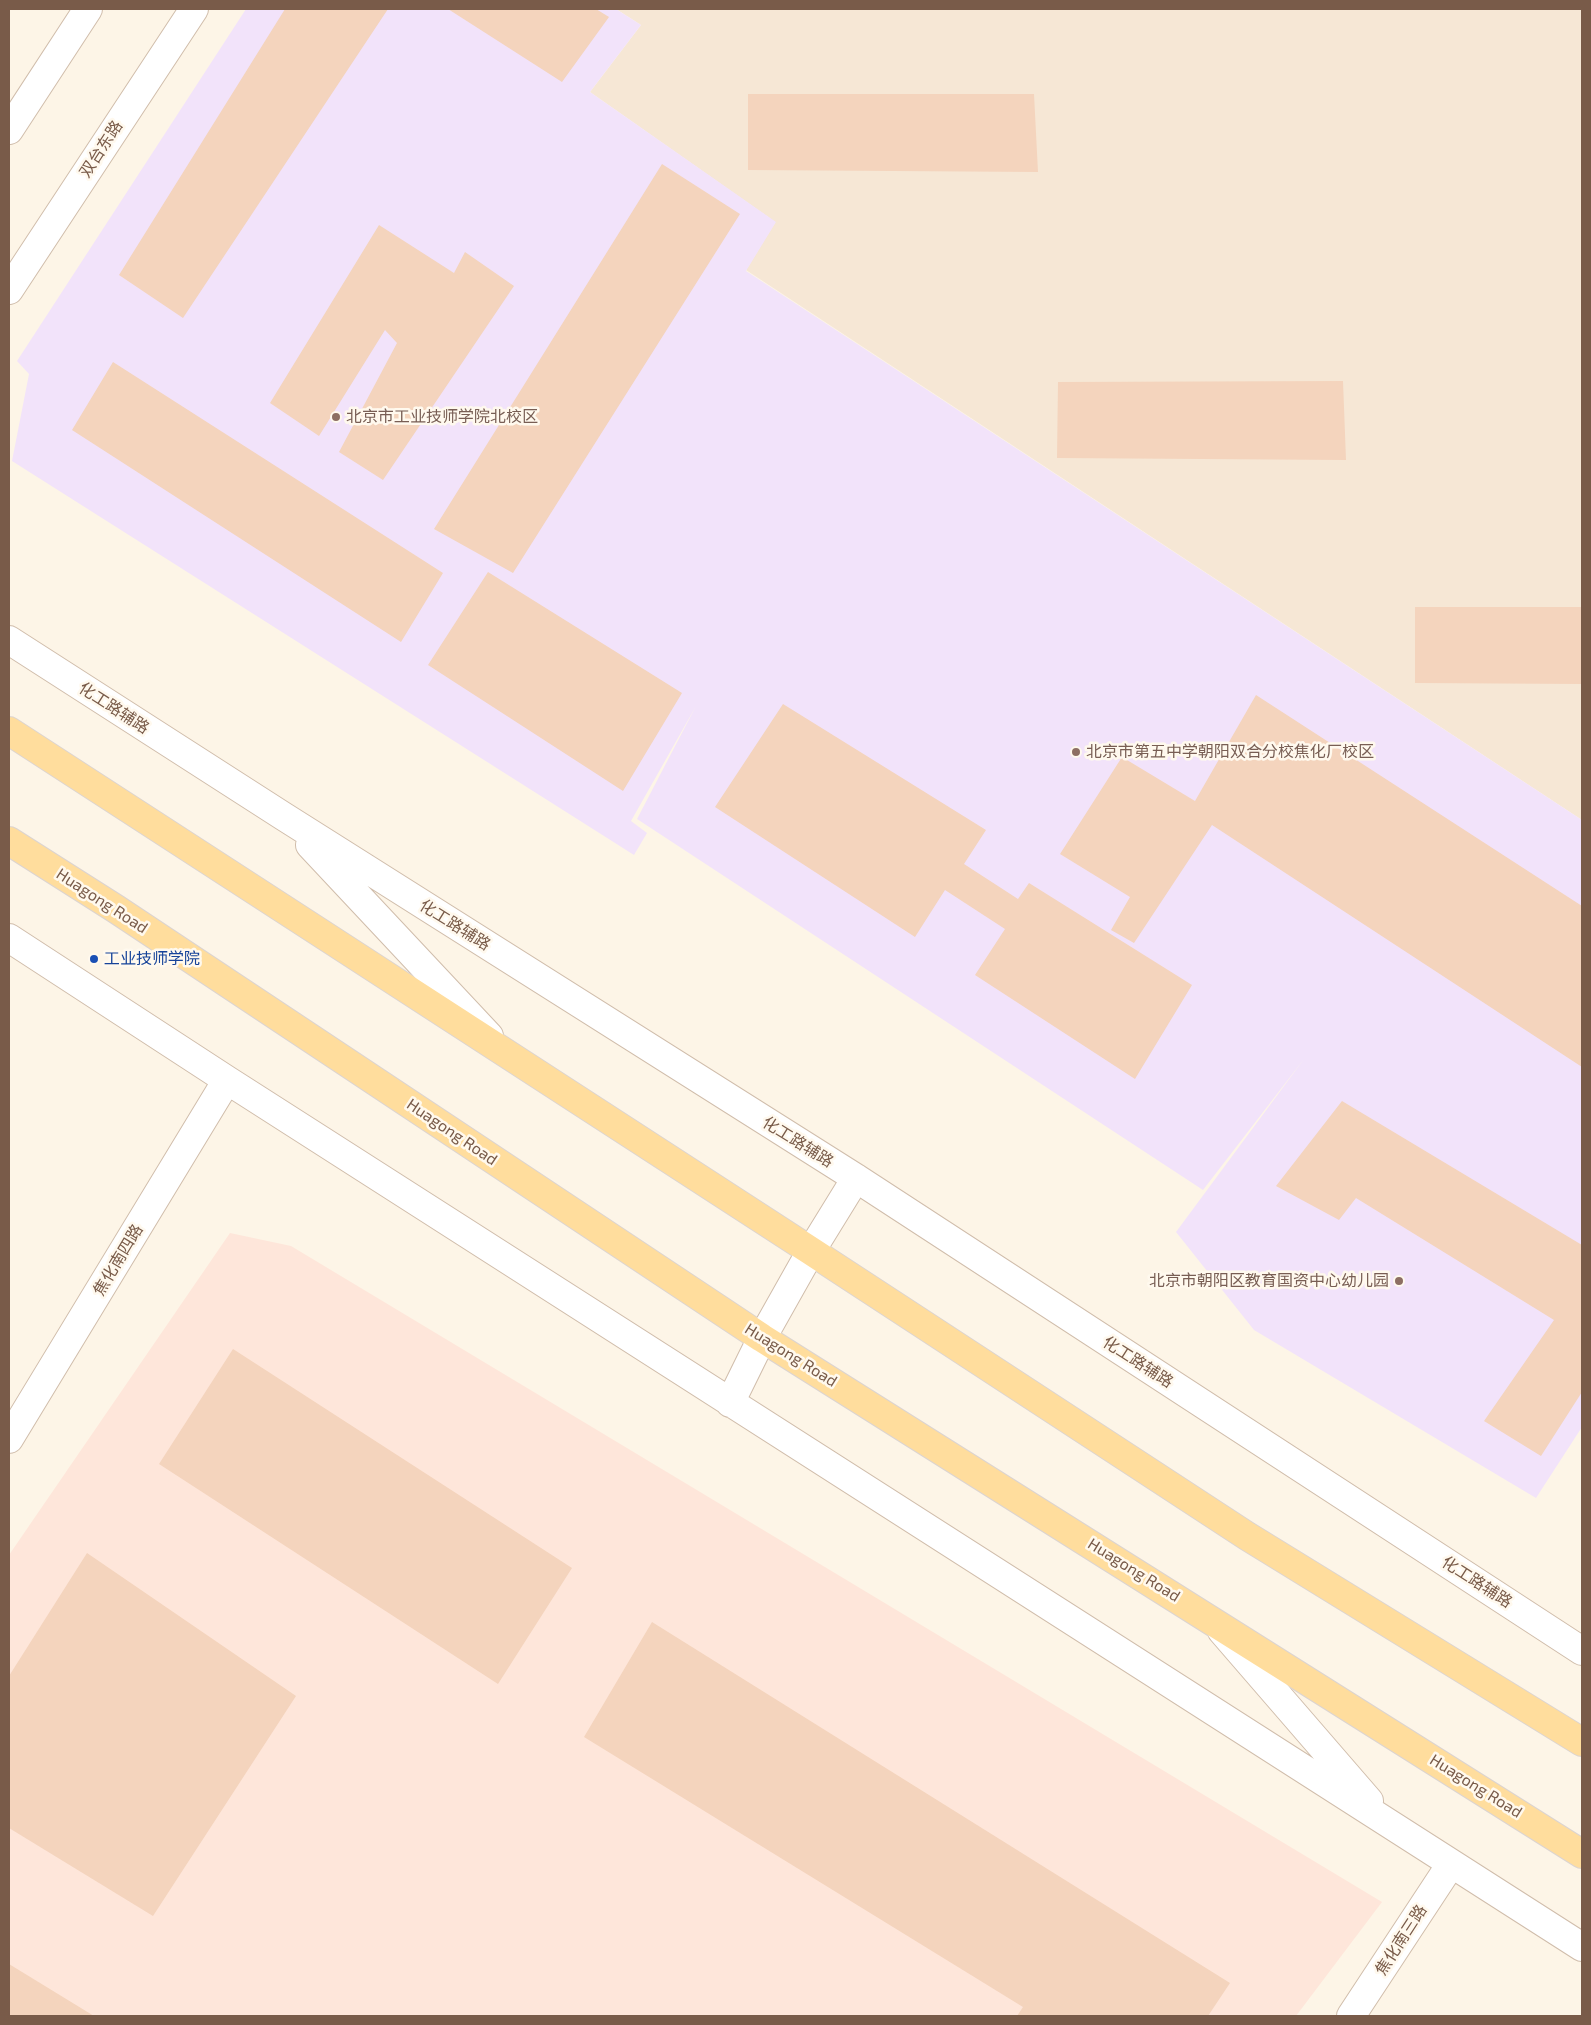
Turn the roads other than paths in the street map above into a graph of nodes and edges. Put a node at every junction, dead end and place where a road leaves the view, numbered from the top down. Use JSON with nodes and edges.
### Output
{"nodes":[{"id":1,"x":88,"y":9,"type":"edge"},
{"id":2,"x":194,"y":9,"type":"edge"},
{"id":3,"x":9,"y":130,"type":"edge"},
{"id":4,"x":9,"y":290,"type":"edge"},
{"id":5,"x":9,"y":640,"type":"edge"},
{"id":6,"x":9,"y":731,"type":"edge"},
{"id":7,"x":282,"y":816,"type":"junction"},
{"id":8,"x":9,"y":841,"type":"edge"},
{"id":9,"x":9,"y":938,"type":"edge"},
{"id":10,"x":502,"y":1050,"type":"junction"},
{"id":11,"x":227,"y":1080,"type":"junction"},
{"id":12,"x":856,"y":1178,"type":"junction"},
{"id":13,"x":811,"y":1251,"type":"junction"},
{"id":14,"x":762,"y":1338,"type":"junction"},
{"id":15,"x":730,"y":1403,"type":"junction"},
{"id":16,"x":9,"y":1439,"type":"edge"},
{"id":17,"x":1212,"y":1620,"type":"junction"},
{"id":18,"x":1582,"y":1651,"type":"edge"},
{"id":19,"x":1582,"y":1742,"type":"edge"},
{"id":20,"x":1389,"y":1825,"type":"junction"},
{"id":21,"x":1582,"y":1854,"type":"edge"},
{"id":22,"x":1451,"y":1864,"type":"junction"},
{"id":23,"x":1582,"y":1947,"type":"edge"},
{"id":24,"x":1351,"y":2016,"type":"edge"}],
"edges":[{"from":1,"to":3,"type":"street"},
{"from":2,"to":4,"type":"street","name":"双台东路"},
{"from":5,"to":7,"type":"street","name":"化工路辅路"},
{"from":6,"to":10,"type":"main road"},
{"from":7,"to":10,"type":"street"},
{"from":7,"to":12,"type":"street","name":"化工路辅路"},
{"from":8,"to":14,"type":"main road","name":"Huagong Road"},
{"from":9,"to":11,"type":"street"},
{"from":10,"to":13,"type":"main road"},
{"from":11,"to":15,"type":"street"},
{"from":11,"to":16,"type":"street","name":"焦化南四路"},
{"from":12,"to":13,"type":"street"},
{"from":12,"to":18,"type":"street","name":"化工路辅路"},
{"from":13,"to":14,"type":"street"},
{"from":13,"to":19,"type":"main road"},
{"from":14,"to":15,"type":"street"},
{"from":14,"to":17,"type":"main road","name":"Huagong Road"},
{"from":15,"to":20,"type":"street"},
{"from":17,"to":20,"type":"street"},
{"from":17,"to":21,"type":"main road","name":"Huagong Road"},
{"from":20,"to":22,"type":"street"},
{"from":22,"to":23,"type":"street"},
{"from":22,"to":24,"type":"street","name":"焦化南三路"}]}
